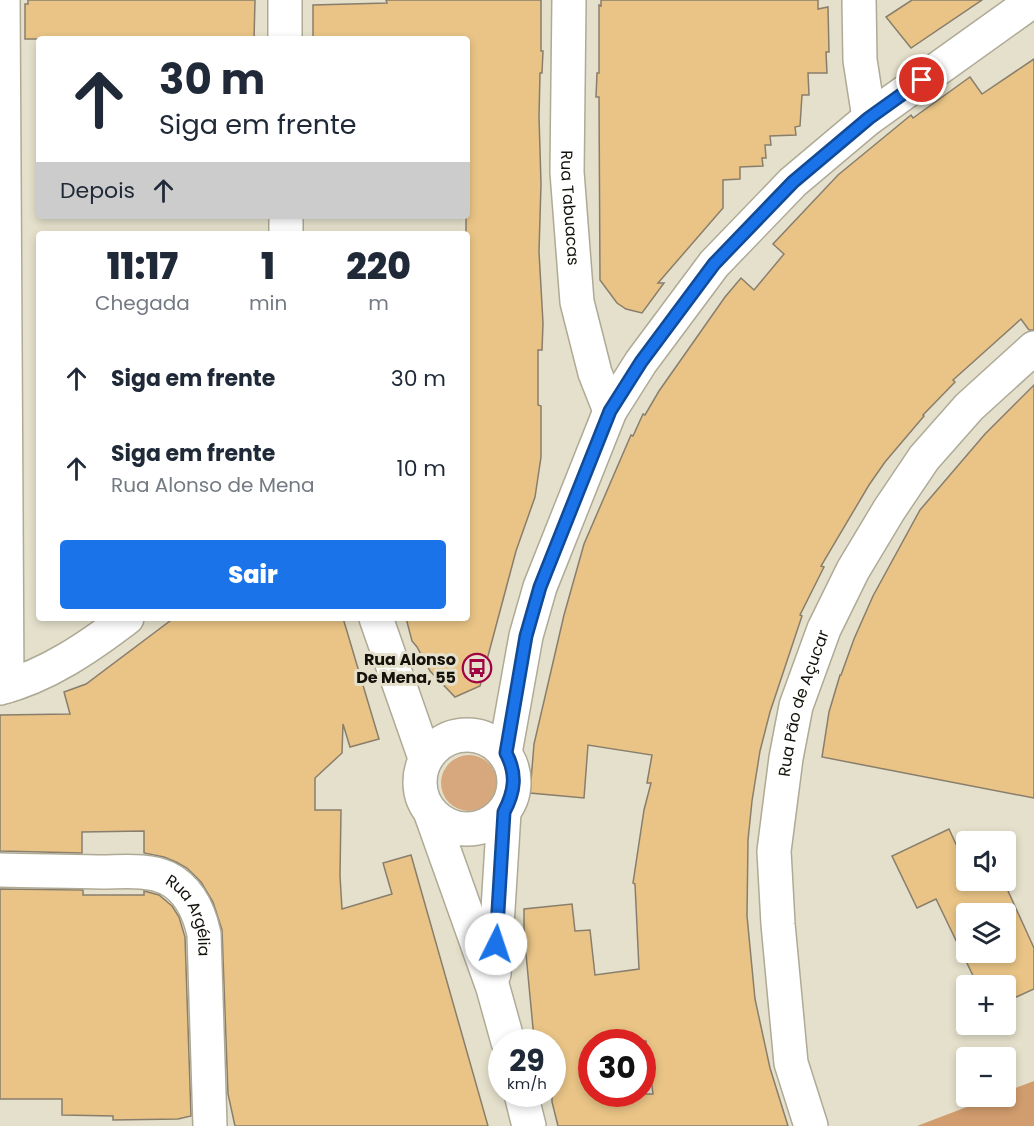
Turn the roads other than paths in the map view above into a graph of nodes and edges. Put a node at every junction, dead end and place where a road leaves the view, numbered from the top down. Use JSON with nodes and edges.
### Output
{"nodes":[{"id":1,"x":3,"y":0,"type":"edge"},
{"id":2,"x":285,"y":0,"type":"edge"},
{"id":3,"x":569,"y":0,"type":"edge"},
{"id":4,"x":859,"y":0,"type":"edge"},
{"id":5,"x":1034,"y":0,"type":"edge"},
{"id":6,"x":285,"y":36,"type":"edge"},
{"id":7,"x":869,"y":118,"type":"junction"},
{"id":8,"x":1034,"y":348,"type":"edge"},
{"id":9,"x":610,"y":411,"type":"junction"},
{"id":10,"x":123,"y":621,"type":"edge"},
{"id":11,"x":377,"y":621,"type":"edge"},
{"id":12,"x":3,"y":687,"type":"edge"},
{"id":13,"x":506,"y":753,"type":"junction"},
{"id":14,"x":425,"y":758,"type":"junction"},
{"id":15,"x":504,"y":812,"type":"junction"},
{"id":16,"x":431,"y":814,"type":"junction"},
{"id":17,"x":0,"y":870,"type":"edge"},
{"id":18,"x":493,"y":988,"type":"junction"},
{"id":19,"x":504,"y":1029,"type":"edge"},
{"id":20,"x":524,"y":1107,"type":"edge"},
{"id":21,"x":210,"y":1126,"type":"edge"},
{"id":22,"x":529,"y":1126,"type":"edge"},
{"id":23,"x":811,"y":1126,"type":"edge"}],
"edges":[{"from":1,"to":12,"type":"street"},
{"from":2,"to":6,"type":"street"},
{"from":3,"to":9,"type":"street","name":"Rua Tabuacas"},
{"from":4,"to":7,"type":"street"},
{"from":5,"to":7,"type":"street"},
{"from":7,"to":9,"type":"street"},
{"from":8,"to":23,"type":"street","name":"Rua Pão de Açucar"},
{"from":9,"to":13,"type":"street"},
{"from":10,"to":12,"type":"street"},
{"from":11,"to":14,"type":"street"},
{"from":13,"to":14,"type":"street"},
{"from":13,"to":15,"type":"street"},
{"from":14,"to":16,"type":"street"},
{"from":15,"to":16,"type":"street"},
{"from":15,"to":18,"type":"street"},
{"from":16,"to":18,"type":"street"},
{"from":17,"to":21,"type":"street","name":"Rua Argélia"},
{"from":18,"to":19,"type":"street"},
{"from":20,"to":22,"type":"street"}]}
